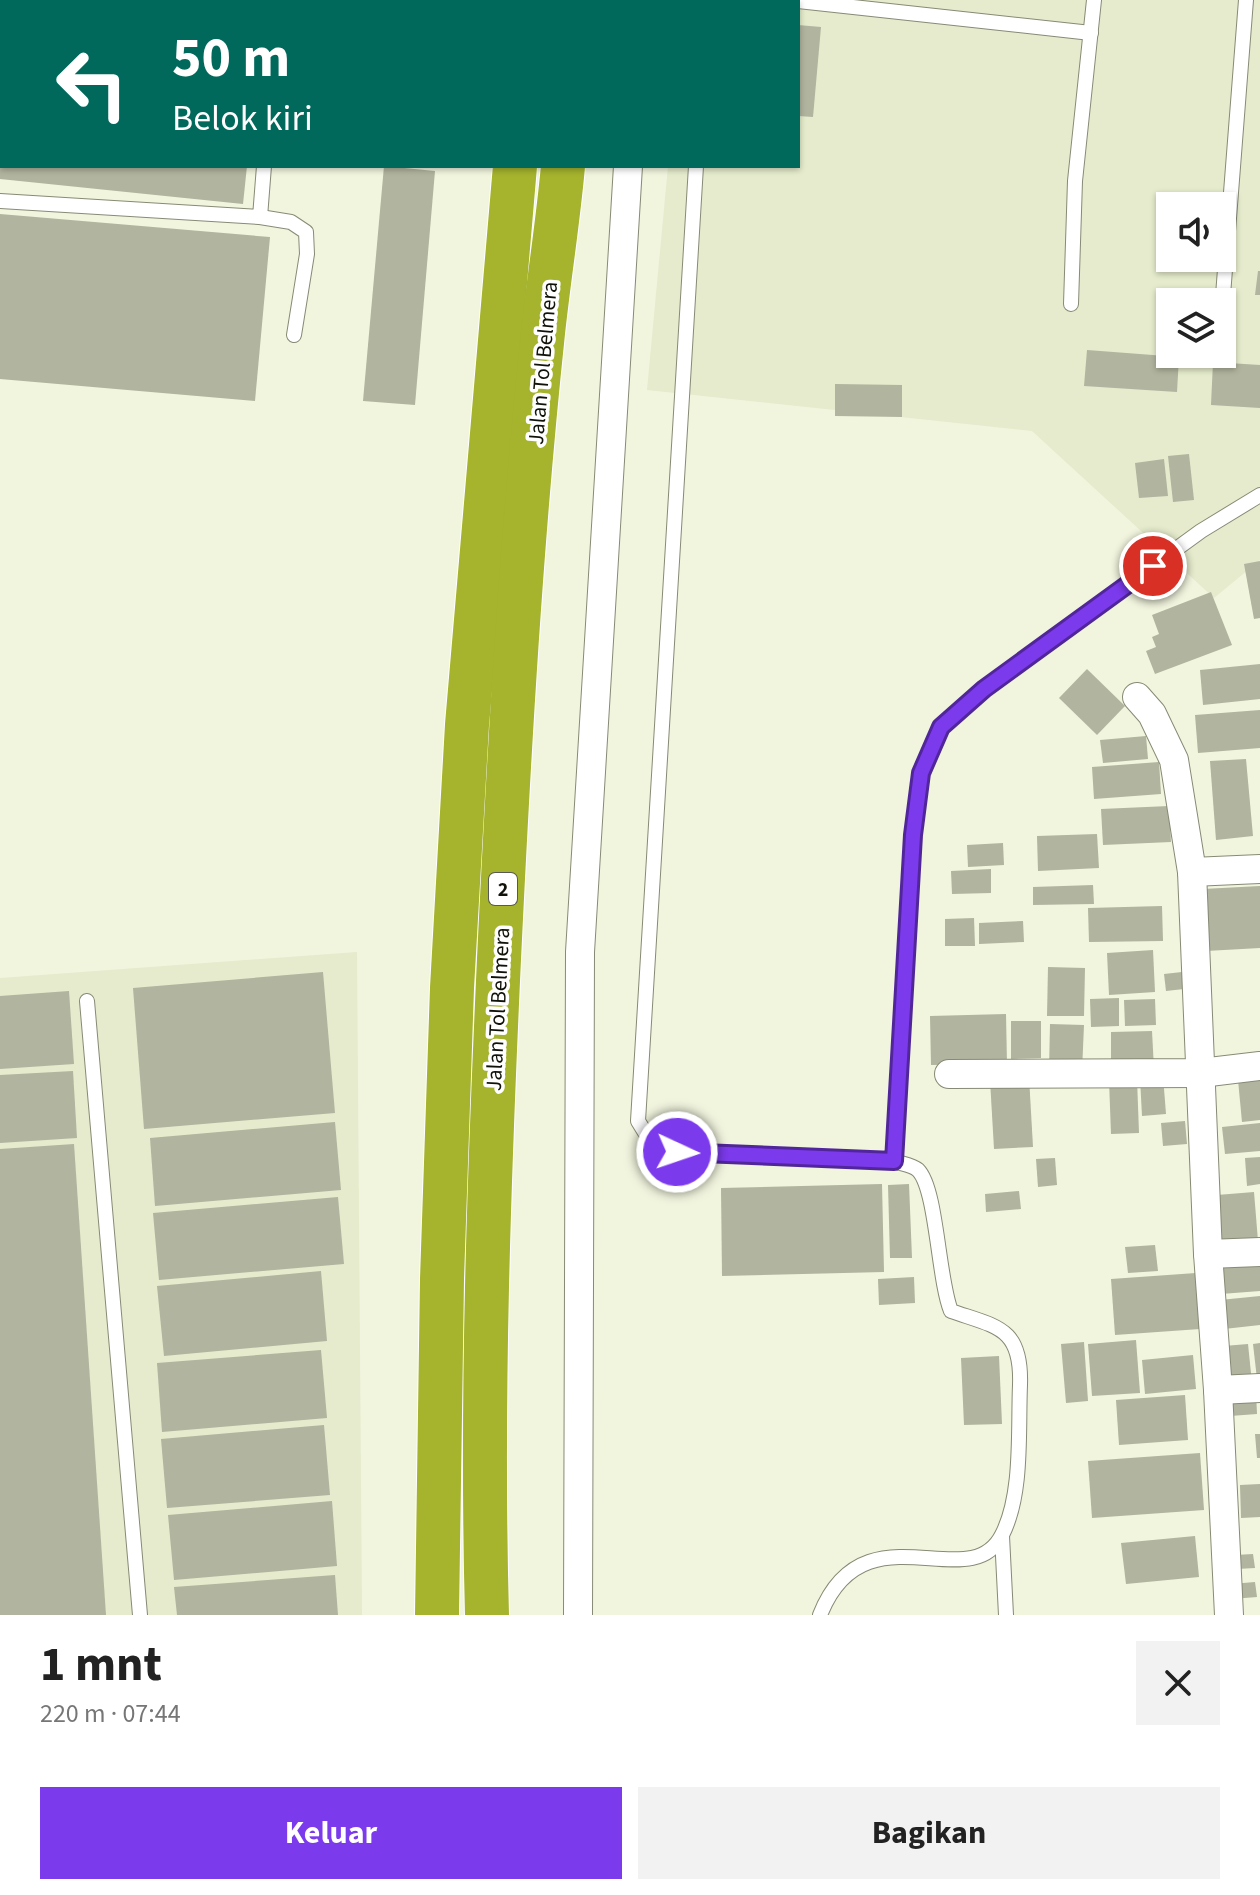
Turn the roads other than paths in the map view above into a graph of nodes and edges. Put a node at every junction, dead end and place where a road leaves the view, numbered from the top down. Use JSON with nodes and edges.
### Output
{"nodes":[{"id":1,"x":1094,"y":0,"type":"edge"},
{"id":2,"x":1246,"y":0,"type":"edge"},
{"id":3,"x":800,"y":1,"type":"edge"},
{"id":4,"x":1091,"y":33,"type":"junction"},
{"id":5,"x":264,"y":168,"type":"edge"},
{"id":6,"x":515,"y":168,"type":"edge"},
{"id":7,"x":563,"y":168,"type":"edge"},
{"id":8,"x":628,"y":168,"type":"edge"},
{"id":9,"x":696,"y":168,"type":"edge"},
{"id":10,"x":0,"y":201,"type":"edge"},
{"id":11,"x":260,"y":217,"type":"junction"},
{"id":12,"x":1224,"y":288,"type":"edge"},
{"id":13,"x":1071,"y":304,"type":"dead end"},
{"id":14,"x":294,"y":335,"type":"dead end"},
{"id":15,"x":1260,"y":495,"type":"edge"},
{"id":16,"x":1137,"y":697,"type":"dead end"},
{"id":17,"x":1260,"y":869,"type":"edge"},
{"id":18,"x":1192,"y":872,"type":"junction"},
{"id":19,"x":87,"y":1001,"type":"dead end"},
{"id":20,"x":1260,"y":1066,"type":"edge"},
{"id":21,"x":1201,"y":1073,"type":"junction"},
{"id":22,"x":949,"y":1074,"type":"dead end"},
{"id":23,"x":894,"y":1161,"type":"junction"},
{"id":24,"x":1260,"y":1252,"type":"edge"},
{"id":25,"x":1208,"y":1254,"type":"junction"},
{"id":26,"x":1260,"y":1388,"type":"edge"},
{"id":27,"x":1218,"y":1390,"type":"junction"},
{"id":28,"x":1002,"y":1536,"type":"junction"},
{"id":29,"x":140,"y":1615,"type":"edge"},
{"id":30,"x":437,"y":1615,"type":"edge"},
{"id":31,"x":487,"y":1615,"type":"edge"},
{"id":32,"x":578,"y":1615,"type":"edge"},
{"id":33,"x":820,"y":1615,"type":"edge"},
{"id":34,"x":1006,"y":1615,"type":"edge"},
{"id":35,"x":1229,"y":1615,"type":"edge"}],
"edges":[{"from":1,"to":4,"type":"lane"},
{"from":2,"to":12,"type":"lane"},
{"from":3,"to":4,"type":"lane"},
{"from":4,"to":13,"type":"lane"},
{"from":5,"to":11,"type":"lane"},
{"from":6,"to":30,"type":"highway","name":"Jalan Tol Belmera","number":"2"},
{"from":7,"to":31,"type":"highway","name":"Jalan Tol Belmera","number":"2"},
{"from":8,"to":32,"type":"street"},
{"from":9,"to":23,"type":"lane"},
{"from":10,"to":11,"type":"lane"},
{"from":11,"to":14,"type":"lane"},
{"from":15,"to":23,"type":"lane"},
{"from":16,"to":18,"type":"street"},
{"from":17,"to":18,"type":"street"},
{"from":18,"to":21,"type":"street"},
{"from":19,"to":29,"type":"lane"},
{"from":20,"to":21,"type":"street"},
{"from":21,"to":22,"type":"street"},
{"from":21,"to":25,"type":"street"},
{"from":23,"to":28,"type":"lane"},
{"from":24,"to":25,"type":"street"},
{"from":25,"to":27,"type":"street"},
{"from":26,"to":27,"type":"street"},
{"from":27,"to":35,"type":"street"},
{"from":28,"to":33,"type":"lane"},
{"from":28,"to":34,"type":"lane"}]}
